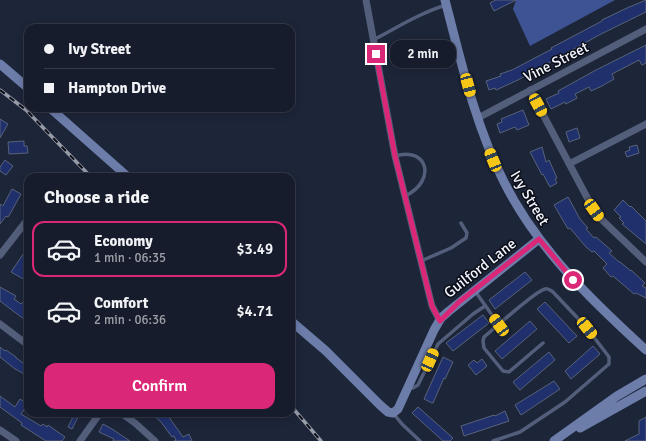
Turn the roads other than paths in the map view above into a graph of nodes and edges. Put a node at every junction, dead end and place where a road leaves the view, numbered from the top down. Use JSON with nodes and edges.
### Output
{"nodes":[{"id":1,"x":366,"y":0,"type":"edge"},
{"id":2,"x":446,"y":2,"type":"edge"},
{"id":3,"x":646,"y":29,"type":"edge"},
{"id":4,"x":373,"y":40,"type":"junction"},
{"id":5,"x":0,"y":64,"type":"edge"},
{"id":6,"x":24,"y":85,"type":"edge"},
{"id":7,"x":530,"y":90,"type":"junction"},
{"id":8,"x":55,"y":112,"type":"edge"},
{"id":9,"x":478,"y":118,"type":"junction"},
{"id":10,"x":646,"y":124,"type":"edge"},
{"id":11,"x":395,"y":156,"type":"junction"},
{"id":12,"x":569,"y":164,"type":"junction"},
{"id":13,"x":123,"y":173,"type":"edge"},
{"id":14,"x":405,"y":196,"type":"junction"},
{"id":15,"x":461,"y":223,"type":"dead end"},
{"id":16,"x":24,"y":224,"type":"edge"},
{"id":17,"x":539,"y":239,"type":"junction"},
{"id":18,"x":0,"y":255,"type":"edge"},
{"id":19,"x":421,"y":261,"type":"junction"},
{"id":20,"x":646,"y":262,"type":"edge"},
{"id":21,"x":474,"y":290,"type":"junction"},
{"id":22,"x":485,"y":306,"type":"junction"},
{"id":23,"x":440,"y":321,"type":"junction"},
{"id":24,"x":0,"y":324,"type":"edge"},
{"id":25,"x":295,"y":324,"type":"edge"},
{"id":26,"x":499,"y":325,"type":"junction"},
{"id":27,"x":24,"y":342,"type":"edge"},
{"id":28,"x":543,"y":343,"type":"dead end"},
{"id":29,"x":646,"y":350,"type":"edge"},
{"id":30,"x":646,"y":379,"type":"edge"},
{"id":31,"x":408,"y":387,"type":"junction"},
{"id":32,"x":646,"y":392,"type":"edge"},
{"id":33,"x":393,"y":413,"type":"junction"},
{"id":34,"x":97,"y":417,"type":"edge"},
{"id":35,"x":127,"y":417,"type":"edge"},
{"id":36,"x":0,"y":430,"type":"edge"},
{"id":37,"x":16,"y":441,"type":"edge"},
{"id":38,"x":80,"y":441,"type":"edge"},
{"id":39,"x":155,"y":441,"type":"edge"},
{"id":40,"x":420,"y":441,"type":"edge"},
{"id":41,"x":493,"y":441,"type":"edge"},
{"id":42,"x":554,"y":441,"type":"edge"}],
"edges":[{"from":1,"to":4,"type":"street"},
{"from":2,"to":4,"type":"lane"},
{"from":2,"to":9,"type":"main road","name":"Ivy Street"},
{"from":3,"to":7,"type":"street","name":"Vine Street"},
{"from":4,"to":11,"type":"street"},
{"from":5,"to":6,"type":"main road"},
{"from":7,"to":9,"type":"street","name":"Vine Street"},
{"from":7,"to":12,"type":"street"},
{"from":8,"to":13,"type":"main road"},
{"from":9,"to":17,"type":"main road","name":"Ivy Street"},
{"from":10,"to":12,"type":"street"},
{"from":11,"to":14,"type":"street"},
{"from":11,"to":14,"type":"lane"},
{"from":12,"to":20,"type":"street"},
{"from":14,"to":19,"type":"street"},
{"from":15,"to":19,"type":"lane"},
{"from":16,"to":18,"type":"street"},
{"from":17,"to":21,"type":"main road","name":"Guilford Lane"},
{"from":17,"to":29,"type":"main road","name":"Ivy Street"},
{"from":19,"to":23,"type":"street"},
{"from":21,"to":22,"type":"lane"},
{"from":21,"to":23,"type":"main road","name":"Guilford Lane"},
{"from":22,"to":26,"type":"lane"},
{"from":22,"to":31,"type":"lane"},
{"from":23,"to":31,"type":"main road","name":"Guilford Lane"},
{"from":24,"to":27,"type":"street"},
{"from":25,"to":33,"type":"main road"},
{"from":26,"to":28,"type":"lane"},
{"from":26,"to":41,"type":"lane"},
{"from":30,"to":42,"type":"main road"},
{"from":31,"to":33,"type":"main road","name":"Guilford Lane"},
{"from":32,"to":42,"type":"main road"},
{"from":33,"to":40,"type":"lane"},
{"from":34,"to":38,"type":"street"},
{"from":35,"to":39,"type":"street"},
{"from":36,"to":37,"type":"street"}]}
